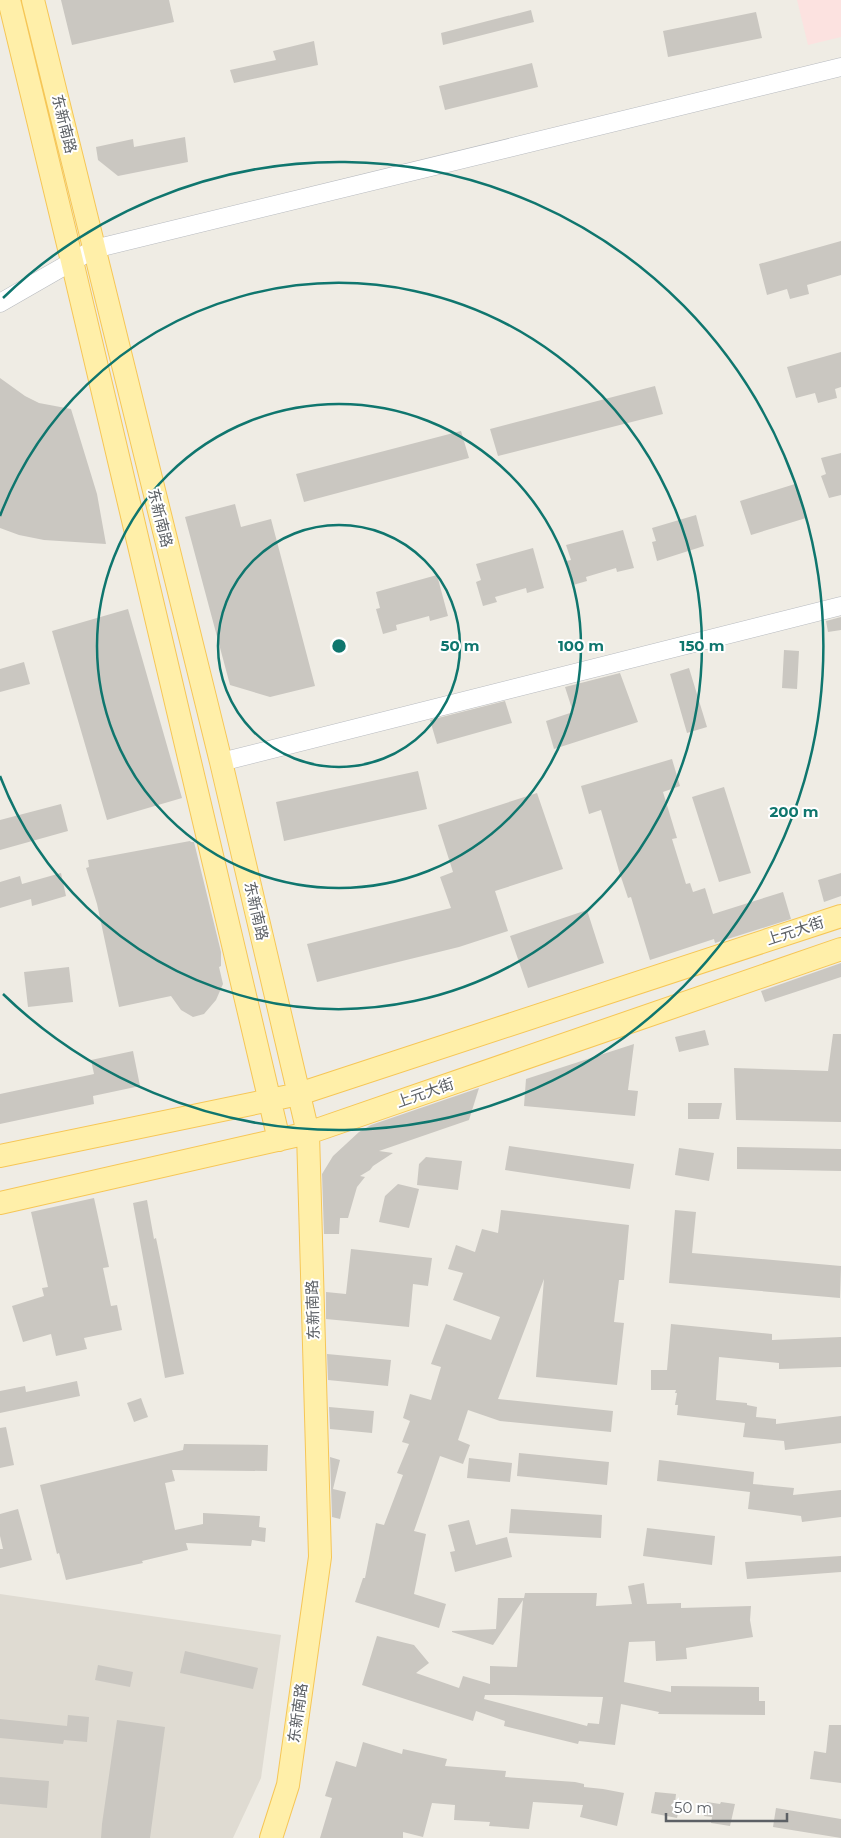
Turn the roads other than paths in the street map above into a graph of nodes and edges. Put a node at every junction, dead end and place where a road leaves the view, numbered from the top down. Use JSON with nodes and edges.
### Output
{"nodes":[{"id":1,"x":9,"y":0,"type":"edge"},
{"id":2,"x":33,"y":0,"type":"edge"},
{"id":3,"x":841,"y":67,"type":"edge"},
{"id":4,"x":94,"y":249,"type":"junction"},
{"id":5,"x":72,"y":261,"type":"junction"},
{"id":6,"x":0,"y":303,"type":"edge"},
{"id":7,"x":841,"y":606,"type":"edge"},
{"id":8,"x":221,"y":762,"type":"junction"},
{"id":9,"x":841,"y":916,"type":"edge"},
{"id":10,"x":841,"y":949,"type":"edge"},
{"id":11,"x":299,"y":1094,"type":"junction"},
{"id":12,"x":270,"y":1100,"type":"junction"},
{"id":13,"x":308,"y":1133,"type":"junction"},
{"id":14,"x":279,"y":1140,"type":"junction"},
{"id":15,"x":0,"y":1156,"type":"edge"},
{"id":16,"x":0,"y":1203,"type":"edge"},
{"id":17,"x":271,"y":1838,"type":"edge"}],
"edges":[{"from":1,"to":5,"type":"main road","name":"东新南路"},
{"from":2,"to":4,"type":"main road","name":"东新南路"},
{"from":3,"to":4,"type":"street"},
{"from":4,"to":5,"type":"street"},
{"from":4,"to":8,"type":"main road","name":"东新南路"},
{"from":5,"to":6,"type":"street"},
{"from":5,"to":12,"type":"main road","name":"东新南路"},
{"from":7,"to":8,"type":"street"},
{"from":8,"to":11,"type":"main road","name":"东新南路"},
{"from":9,"to":11,"type":"main road","name":"上元大街"},
{"from":10,"to":13,"type":"main road","name":"上元大街"},
{"from":11,"to":12,"type":"main road","name":"上元大街"},
{"from":11,"to":13,"type":"main road","name":"东新南路"},
{"from":12,"to":14,"type":"main road","name":"东新南路"},
{"from":12,"to":15,"type":"main road","name":"上元大街"},
{"from":13,"to":14,"type":"main road","name":"上元大街"},
{"from":13,"to":17,"type":"main road","name":"东新南路"},
{"from":14,"to":16,"type":"main road","name":"上元大街"}]}
